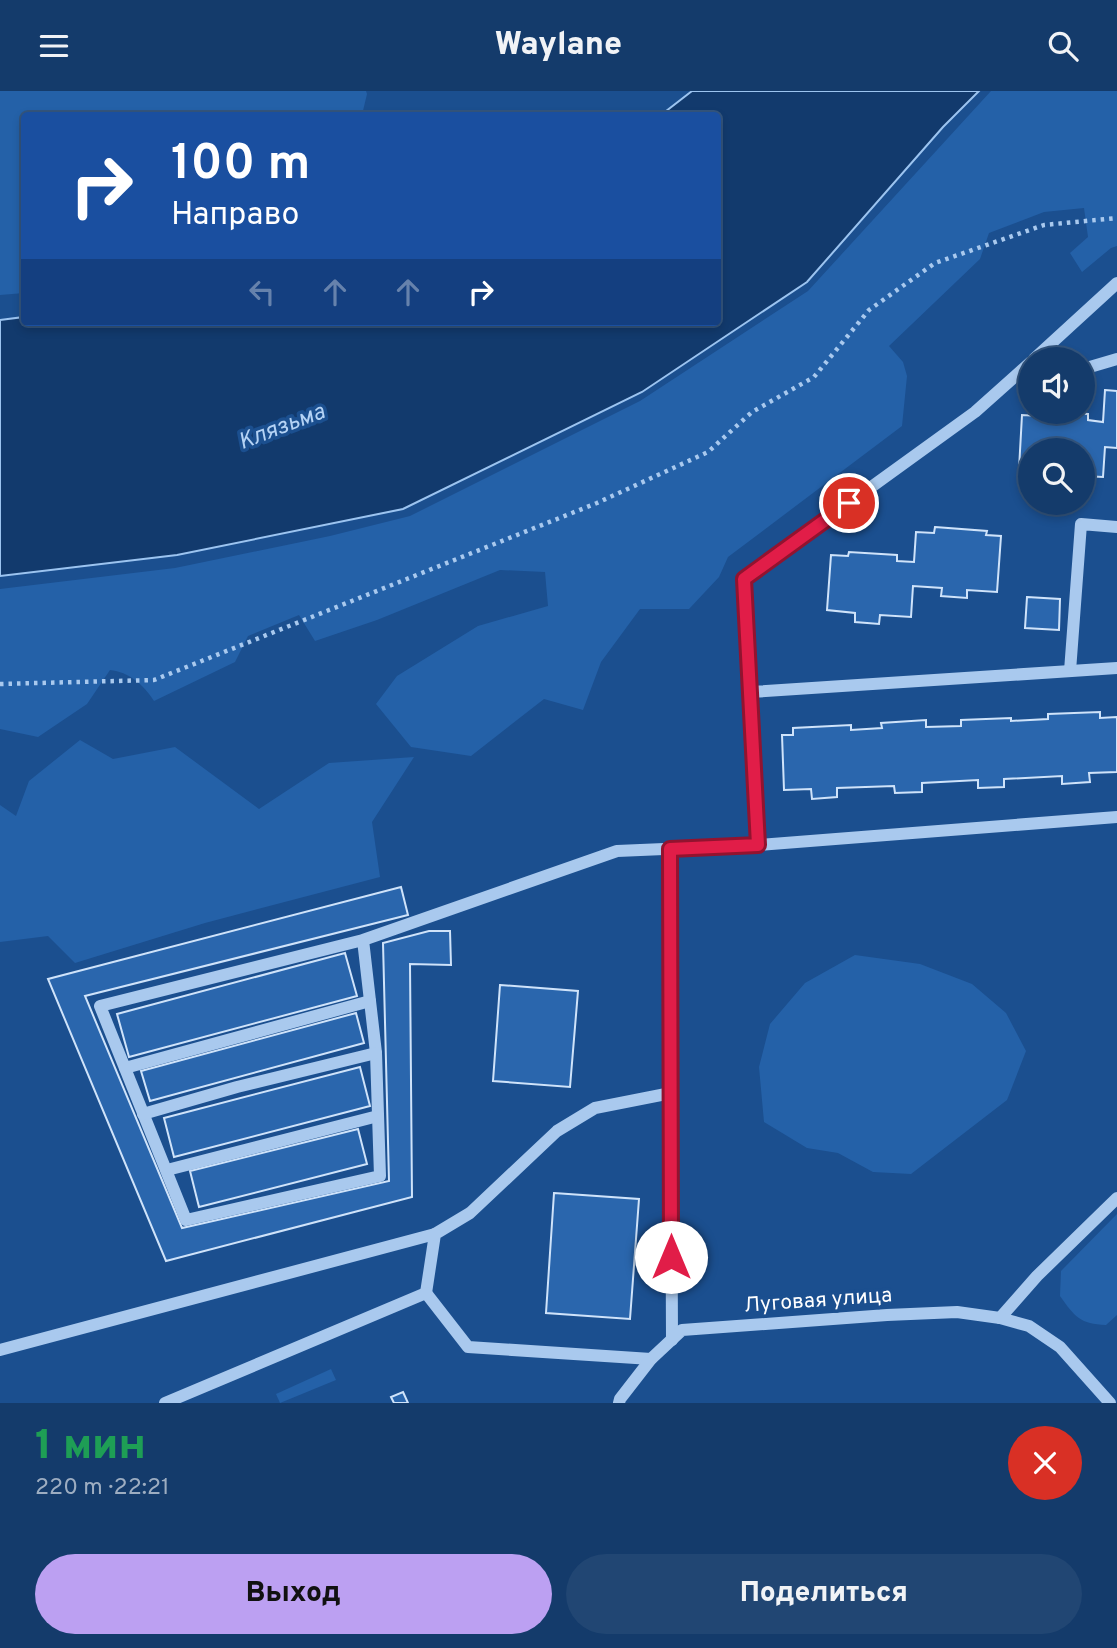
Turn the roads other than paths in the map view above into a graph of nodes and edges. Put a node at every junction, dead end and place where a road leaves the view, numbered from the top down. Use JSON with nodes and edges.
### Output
{"nodes":[{"id":1,"x":1117,"y":283,"type":"edge"},
{"id":2,"x":1047,"y":347,"type":"edge"},
{"id":3,"x":1117,"y":359,"type":"edge"},
{"id":4,"x":1095,"y":365,"type":"edge"},
{"id":5,"x":1018,"y":373,"type":"edge"},
{"id":6,"x":1117,"y":527,"type":"edge"},
{"id":7,"x":1117,"y":668,"type":"edge"},
{"id":8,"x":1070,"y":671,"type":"junction"},
{"id":9,"x":751,"y":692,"type":"junction"},
{"id":10,"x":1117,"y":817,"type":"edge"},
{"id":11,"x":758,"y":845,"type":"junction"},
{"id":12,"x":670,"y":849,"type":"junction"},
{"id":13,"x":363,"y":940,"type":"junction"},
{"id":14,"x":370,"y":1001,"type":"junction"},
{"id":15,"x":376,"y":1053,"type":"junction"},
{"id":16,"x":125,"y":1068,"type":"junction"},
{"id":17,"x":671,"y":1093,"type":"junction"},
{"id":18,"x":143,"y":1114,"type":"junction"},
{"id":19,"x":378,"y":1115,"type":"junction"},
{"id":20,"x":167,"y":1170,"type":"junction"},
{"id":21,"x":1117,"y":1198,"type":"edge"},
{"id":22,"x":435,"y":1234,"type":"junction"},
{"id":23,"x":426,"y":1293,"type":"junction"},
{"id":24,"x":1000,"y":1318,"type":"junction"},
{"id":25,"x":672,"y":1340,"type":"junction"},
{"id":26,"x":0,"y":1350,"type":"edge"},
{"id":27,"x":651,"y":1359,"type":"junction"},
{"id":28,"x":620,"y":1401,"type":"edge"},
{"id":29,"x":165,"y":1403,"type":"edge"},
{"id":30,"x":1110,"y":1403,"type":"edge"}],
"edges":[{"from":1,"to":2,"type":"street"},
{"from":3,"to":4,"type":"street"},
{"from":5,"to":9,"type":"street"},
{"from":6,"to":8,"type":"street"},
{"from":7,"to":8,"type":"street"},
{"from":8,"to":9,"type":"street"},
{"from":9,"to":11,"type":"street"},
{"from":10,"to":11,"type":"street"},
{"from":11,"to":12,"type":"street"},
{"from":12,"to":13,"type":"street"},
{"from":12,"to":17,"type":"street"},
{"from":13,"to":14,"type":"street"},
{"from":13,"to":16,"type":"street"},
{"from":14,"to":15,"type":"street"},
{"from":14,"to":16,"type":"street"},
{"from":15,"to":18,"type":"street"},
{"from":15,"to":19,"type":"street"},
{"from":16,"to":18,"type":"street"},
{"from":17,"to":22,"type":"street"},
{"from":17,"to":25,"type":"street"},
{"from":18,"to":20,"type":"street"},
{"from":19,"to":20,"type":"street"},
{"from":19,"to":20,"type":"street"},
{"from":21,"to":24,"type":"street"},
{"from":22,"to":23,"type":"street"},
{"from":22,"to":26,"type":"street"},
{"from":23,"to":27,"type":"street"},
{"from":23,"to":29,"type":"street"},
{"from":24,"to":25,"type":"street","name":"Луговая улица"},
{"from":24,"to":30,"type":"street","name":"Луговая улица"},
{"from":25,"to":27,"type":"street","name":"Луговая улица"},
{"from":27,"to":28,"type":"street","name":"Луговая улица"}]}
